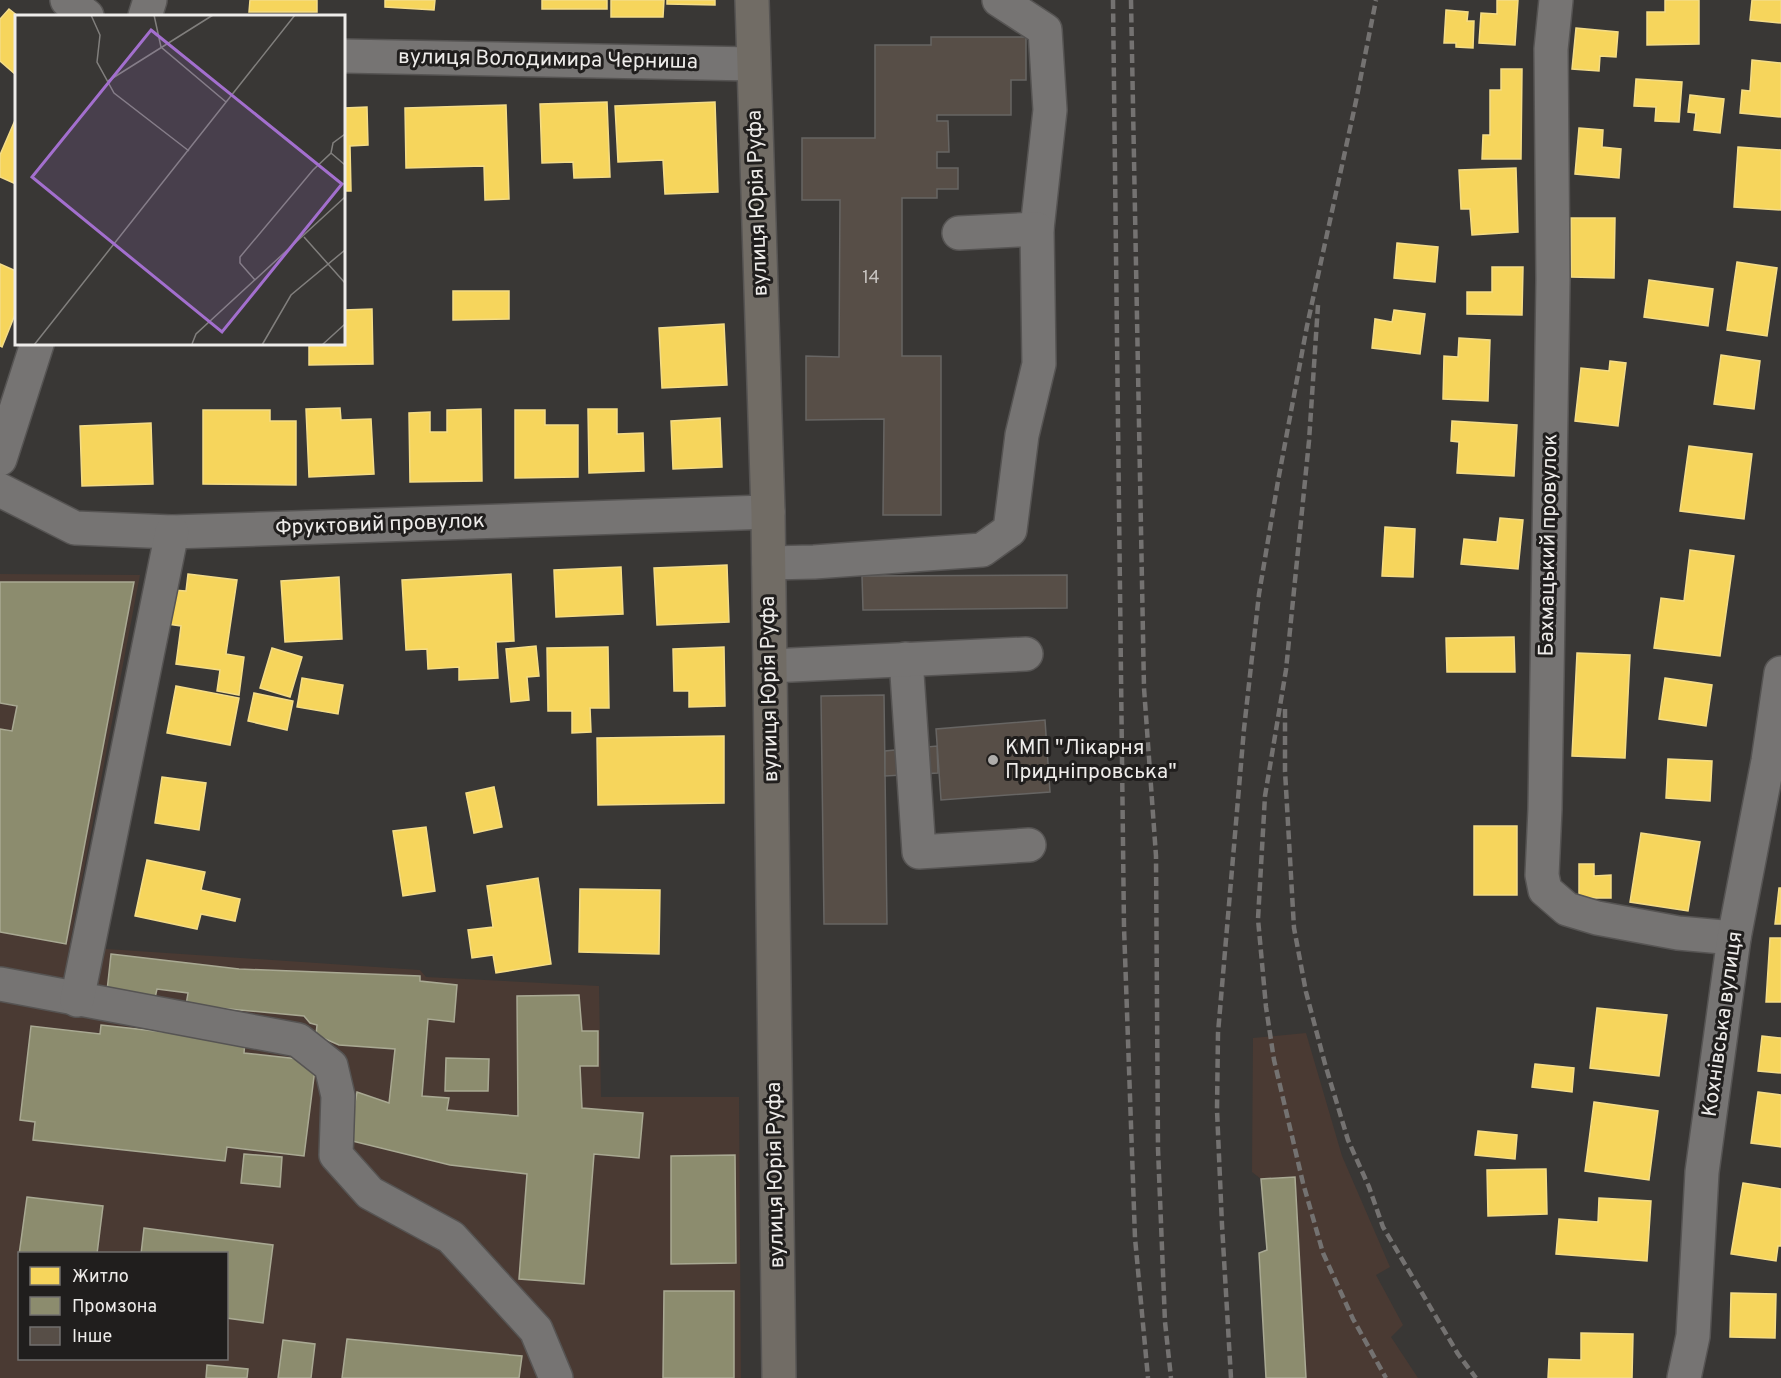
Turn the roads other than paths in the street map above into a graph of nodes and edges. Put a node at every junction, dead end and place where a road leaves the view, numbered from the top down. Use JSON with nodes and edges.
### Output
{"nodes":[{"id":1,"x":67,"y":0,"type":"edge"},
{"id":2,"x":150,"y":0,"type":"edge"},
{"id":3,"x":752,"y":0,"type":"edge"},
{"id":4,"x":999,"y":0,"type":"edge"},
{"id":5,"x":1556,"y":0,"type":"edge"},
{"id":6,"x":86,"y":15,"type":"edge"},
{"id":7,"x":145,"y":15,"type":"edge"},
{"id":8,"x":1041,"y":15,"type":"edge"},
{"id":9,"x":345,"y":56,"type":"edge"},
{"id":10,"x":753,"y":64,"type":"junction"},
{"id":11,"x":1037,"y":229,"type":"junction"},
{"id":12,"x":959,"y":233,"type":"dead end"},
{"id":13,"x":38,"y":345,"type":"edge"},
{"id":14,"x":0,"y":459,"type":"edge"},
{"id":15,"x":0,"y":490,"type":"edge"},
{"id":16,"x":768,"y":512,"type":"junction"},
{"id":17,"x":172,"y":532,"type":"junction"},
{"id":18,"x":769,"y":563,"type":"junction"},
{"id":19,"x":1026,"y":654,"type":"dead end"},
{"id":20,"x":906,"y":659,"type":"junction"},
{"id":21,"x":770,"y":666,"type":"junction"},
{"id":22,"x":1781,"y":672,"type":"edge"},
{"id":23,"x":1029,"y":845,"type":"dead end"},
{"id":24,"x":1734,"y":938,"type":"junction"},
{"id":25,"x":0,"y":984,"type":"edge"},
{"id":26,"x":77,"y":1000,"type":"junction"},
{"id":27,"x":556,"y":1378,"type":"edge"},
{"id":28,"x":779,"y":1378,"type":"edge"},
{"id":29,"x":1684,"y":1378,"type":"edge"}],
"edges":[{"from":1,"to":6,"type":"street"},
{"from":2,"to":7,"type":"street"},
{"from":3,"to":10,"type":"main road","name":"вулиця Юрія Руфа"},
{"from":4,"to":8,"type":"street"},
{"from":5,"to":24,"type":"street","name":"Бахмацький провулок"},
{"from":8,"to":11,"type":"street"},
{"from":9,"to":10,"type":"street","name":"вулиця Володимира Черниша"},
{"from":10,"to":16,"type":"main road","name":"вулиця Юрія Руфа"},
{"from":11,"to":12,"type":"street"},
{"from":11,"to":18,"type":"street"},
{"from":13,"to":14,"type":"street"},
{"from":15,"to":17,"type":"street","name":"Фруктовий провулок"},
{"from":16,"to":17,"type":"street","name":"Фруктовий провулок"},
{"from":16,"to":18,"type":"main road","name":"вулиця Юрія Руфа"},
{"from":17,"to":26,"type":"street"},
{"from":18,"to":21,"type":"main road","name":"вулиця Юрія Руфа"},
{"from":19,"to":20,"type":"street"},
{"from":20,"to":21,"type":"street"},
{"from":20,"to":23,"type":"street"},
{"from":21,"to":28,"type":"main road","name":"вулиця Юрія Руфа"},
{"from":22,"to":24,"type":"street","name":"Кохнівська вулиця"},
{"from":24,"to":29,"type":"street","name":"Кохнівська вулиця"},
{"from":25,"to":26,"type":"street"},
{"from":26,"to":27,"type":"street"}]}
